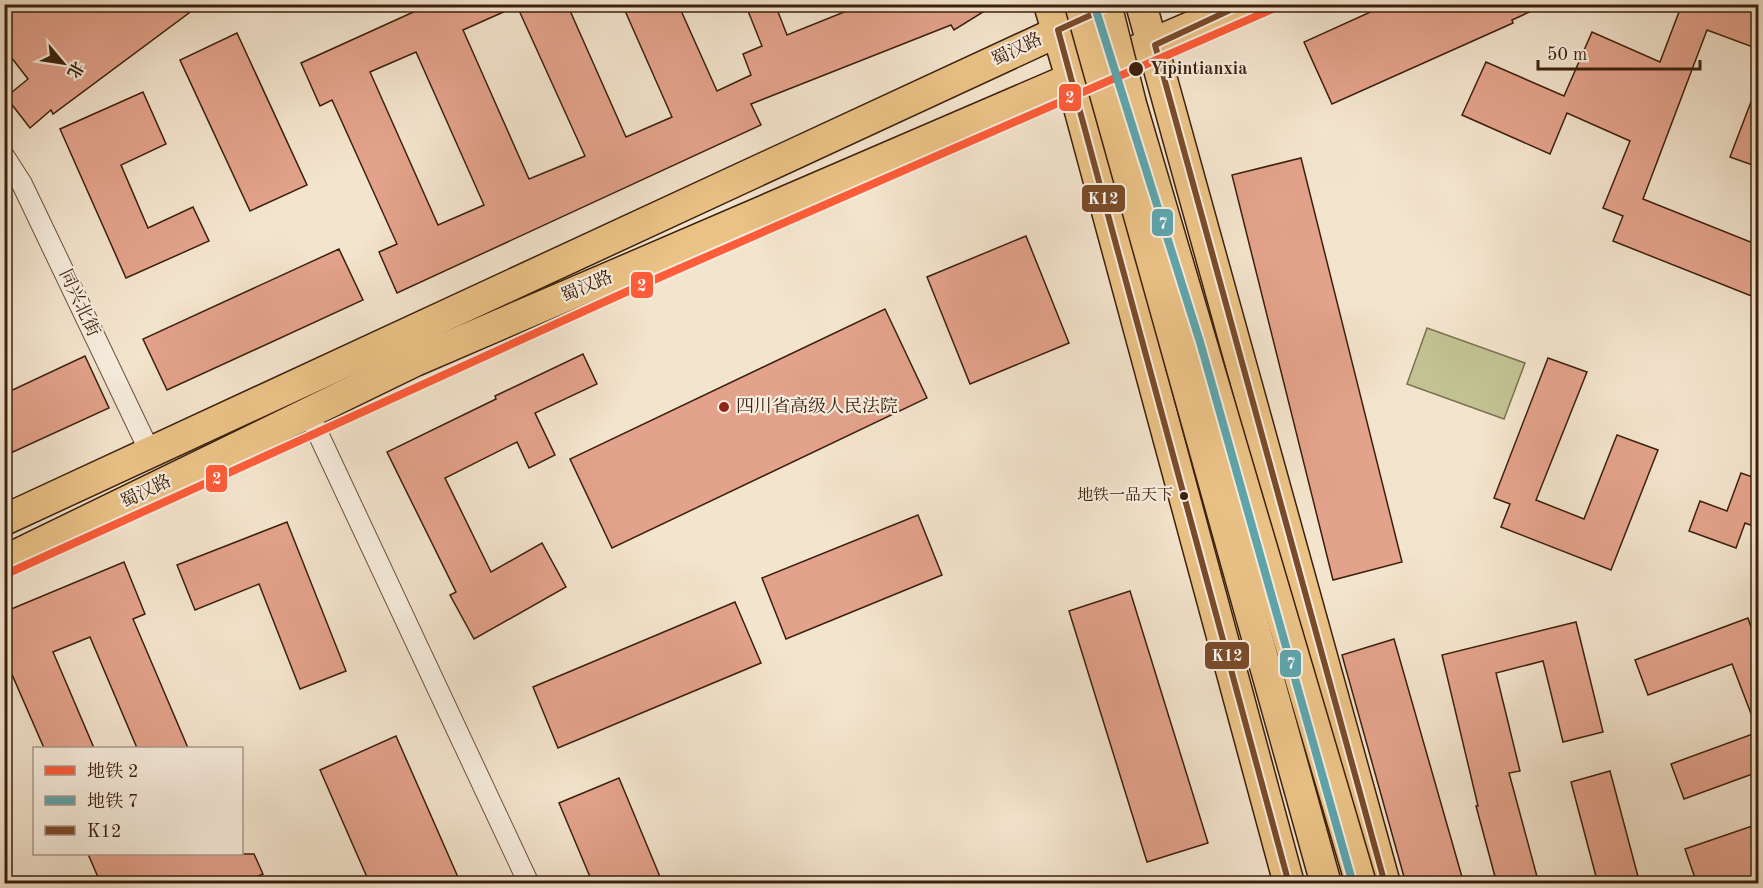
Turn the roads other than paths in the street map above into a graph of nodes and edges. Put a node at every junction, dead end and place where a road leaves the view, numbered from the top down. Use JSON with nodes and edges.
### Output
{"nodes":[{"id":1,"x":1080,"y":4,"type":"edge"},
{"id":2,"x":1106,"y":4,"type":"edge"},
{"id":3,"x":1116,"y":4,"type":"edge"},
{"id":4,"x":1141,"y":4,"type":"edge"},
{"id":5,"x":1244,"y":4,"type":"edge"},
{"id":6,"x":1053,"y":17,"type":"edge"},
{"id":7,"x":1155,"y":45,"type":"junction"},
{"id":8,"x":1071,"y":78,"type":"junction"},
{"id":9,"x":4,"y":156,"type":"edge"},
{"id":10,"x":308,"y":412,"type":"junction"},
{"id":11,"x":150,"y":452,"type":"junction"},
{"id":12,"x":4,"y":520,"type":"edge"},
{"id":13,"x":4,"y":561,"type":"edge"},
{"id":14,"x":529,"y":884,"type":"edge"},
{"id":15,"x":1289,"y":884,"type":"edge"},
{"id":16,"x":1326,"y":884,"type":"edge"},
{"id":17,"x":1360,"y":884,"type":"edge"},
{"id":18,"x":1385,"y":884,"type":"edge"}],
"edges":[{"from":1,"to":16,"type":"main road","bridge":true},
{"from":2,"to":17,"type":"main road","bridge":true},
{"from":3,"to":6,"type":"main road","name":"蜀汉路"},
{"from":4,"to":7,"type":"main road"},
{"from":5,"to":7,"type":"main road","name":"蜀汉路"},
{"from":6,"to":8,"type":"main road"},
{"from":6,"to":11,"type":"main road","name":"蜀汉路"},
{"from":7,"to":8,"type":"main road","name":"蜀汉路"},
{"from":7,"to":18,"type":"main road"},
{"from":8,"to":10,"type":"main road","name":"蜀汉路"},
{"from":8,"to":15,"type":"main road"},
{"from":9,"to":11,"type":"street","name":"同兴北街"},
{"from":10,"to":13,"type":"main road","name":"蜀汉路"},
{"from":10,"to":14,"type":"street"},
{"from":11,"to":12,"type":"main road","name":"蜀汉路"}]}
